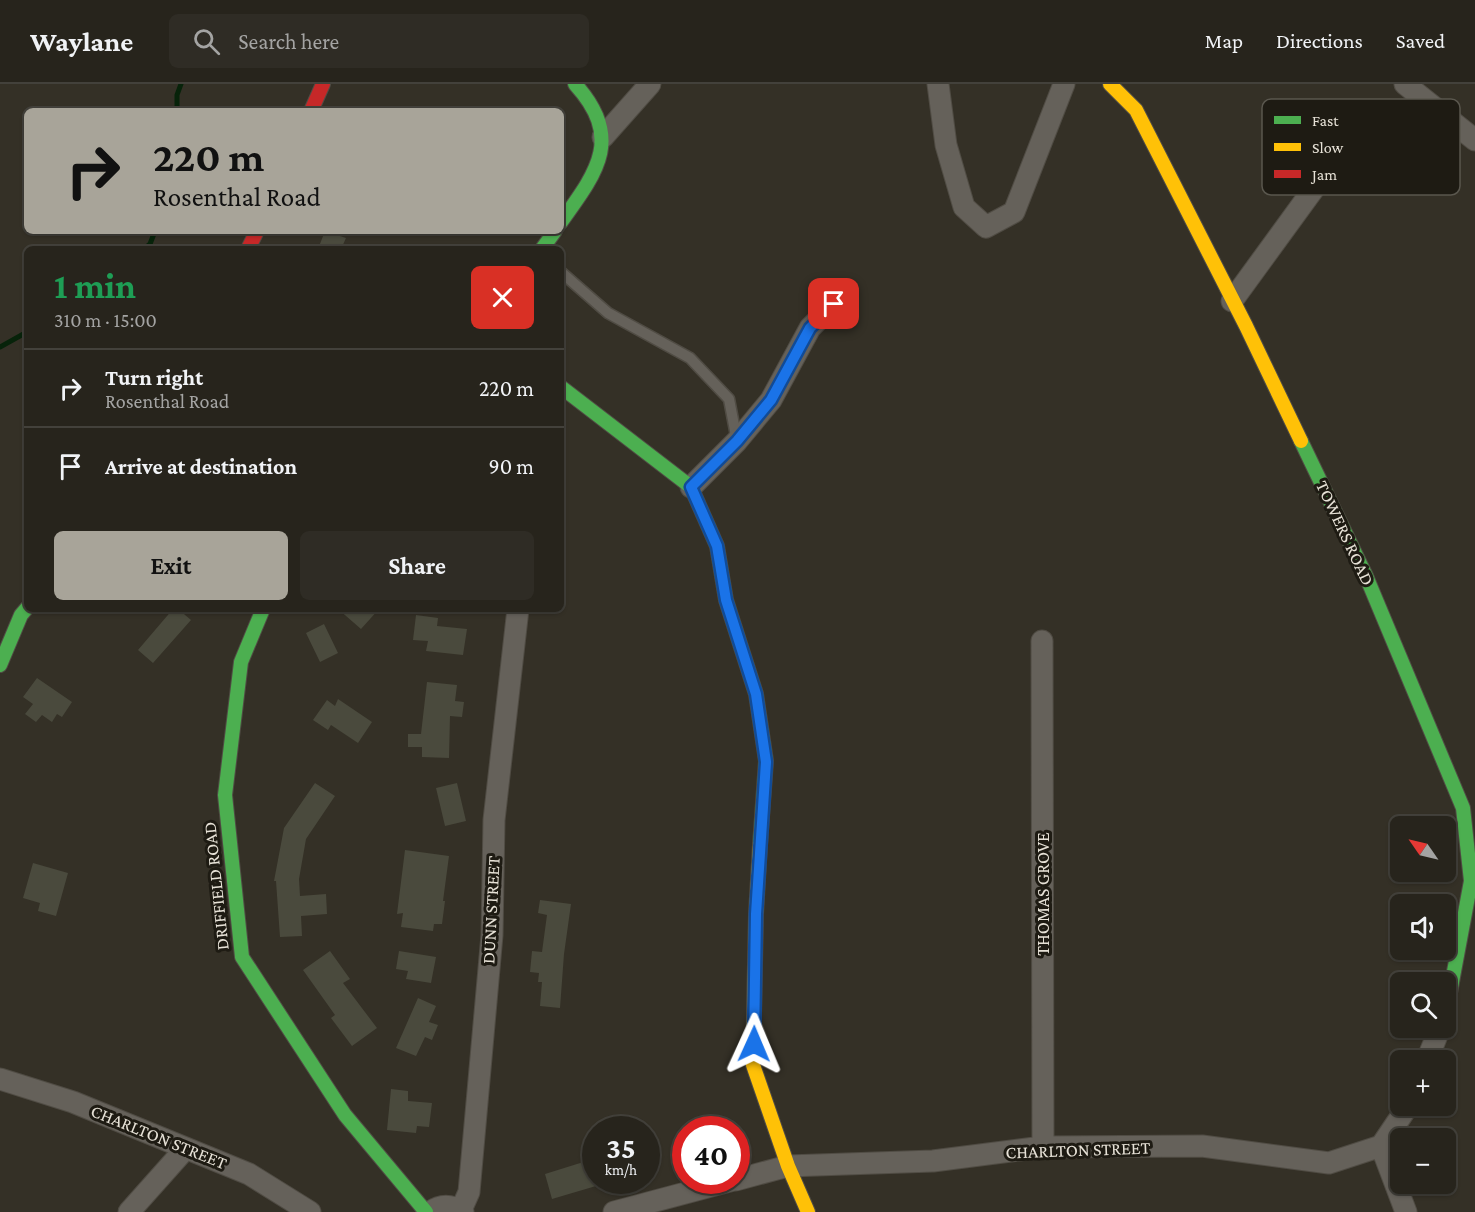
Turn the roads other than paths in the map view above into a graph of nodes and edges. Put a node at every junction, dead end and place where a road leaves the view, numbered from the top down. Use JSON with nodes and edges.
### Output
{"nodes":[{"id":1,"x":323,"y":84,"type":"edge"},
{"id":2,"x":575,"y":84,"type":"edge"},
{"id":3,"x":650,"y":84,"type":"edge"},
{"id":4,"x":938,"y":84,"type":"edge"},
{"id":5,"x":1064,"y":84,"type":"edge"},
{"id":6,"x":1110,"y":84,"type":"edge"},
{"id":7,"x":1405,"y":84,"type":"edge"},
{"id":8,"x":1424,"y":99,"type":"edge"},
{"id":9,"x":312,"y":108,"type":"edge"},
{"id":10,"x":1460,"y":128,"type":"edge"},
{"id":11,"x":603,"y":138,"type":"junction"},
{"id":12,"x":1475,"y":140,"type":"edge"},
{"id":13,"x":1309,"y":195,"type":"edge"},
{"id":14,"x":564,"y":217,"type":"edge"},
{"id":15,"x":564,"y":275,"type":"edge"},
{"id":16,"x":1232,"y":301,"type":"junction"},
{"id":17,"x":834,"y":304,"type":"dead end"},
{"id":18,"x":564,"y":389,"type":"edge"},
{"id":19,"x":737,"y":441,"type":"junction"},
{"id":20,"x":691,"y":487,"type":"junction"},
{"id":21,"x":24,"y":612,"type":"edge"},
{"id":22,"x":262,"y":612,"type":"edge"},
{"id":23,"x":518,"y":612,"type":"edge"},
{"id":24,"x":1042,"y":641,"type":"dead end"},
{"id":25,"x":0,"y":665,"type":"edge"},
{"id":26,"x":1469,"y":809,"type":"edge"},
{"id":27,"x":1454,"y":972,"type":"edge"},
{"id":28,"x":0,"y":1079,"type":"edge"},
{"id":29,"x":1401,"y":1116,"type":"edge"},
{"id":30,"x":1381,"y":1146,"type":"junction"},
{"id":31,"x":1043,"y":1147,"type":"junction"},
{"id":32,"x":186,"y":1148,"type":"junction"},
{"id":33,"x":788,"y":1166,"type":"junction"},
{"id":34,"x":750,"y":1176,"type":"edge"},
{"id":35,"x":682,"y":1194,"type":"edge"},
{"id":36,"x":462,"y":1211,"type":"edge"},
{"id":37,"x":129,"y":1212,"type":"edge"},
{"id":38,"x":310,"y":1212,"type":"edge"},
{"id":39,"x":428,"y":1212,"type":"edge"},
{"id":40,"x":614,"y":1212,"type":"edge"},
{"id":41,"x":808,"y":1212,"type":"edge"},
{"id":42,"x":1406,"y":1212,"type":"edge"}],
"edges":[{"from":1,"to":9,"type":"street"},
{"from":2,"to":11,"type":"street"},
{"from":3,"to":11,"type":"street"},
{"from":4,"to":5,"type":"street"},
{"from":6,"to":16,"type":"street","name":"TOWERS ROAD"},
{"from":7,"to":8,"type":"street"},
{"from":10,"to":12,"type":"street"},
{"from":11,"to":14,"type":"street"},
{"from":13,"to":16,"type":"street"},
{"from":15,"to":19,"type":"lane"},
{"from":16,"to":26,"type":"street","name":"TOWERS ROAD"},
{"from":17,"to":19,"type":"street"},
{"from":18,"to":20,"type":"street"},
{"from":19,"to":20,"type":"street"},
{"from":20,"to":33,"type":"street"},
{"from":21,"to":25,"type":"street"},
{"from":22,"to":39,"type":"street","name":"DRIFFIELD ROAD"},
{"from":23,"to":36,"type":"street","name":"DUNN STREET"},
{"from":24,"to":31,"type":"street","name":"THOMAS GROVE"},
{"from":26,"to":27,"type":"street","name":"TOWERS ROAD"},
{"from":28,"to":32,"type":"street","name":"CHARLTON STREET"},
{"from":29,"to":30,"type":"street"},
{"from":30,"to":31,"type":"street","name":"CHARLTON STREET"},
{"from":30,"to":42,"type":"street"},
{"from":31,"to":33,"type":"street","name":"CHARLTON STREET"},
{"from":32,"to":37,"type":"street"},
{"from":32,"to":38,"type":"street","name":"CHARLTON STREET"},
{"from":33,"to":34,"type":"street","name":"CHARLTON STREET"},
{"from":33,"to":41,"type":"street"},
{"from":35,"to":40,"type":"street","name":"CHARLTON STREET"},
{"from":36,"to":39,"type":"street"}]}
